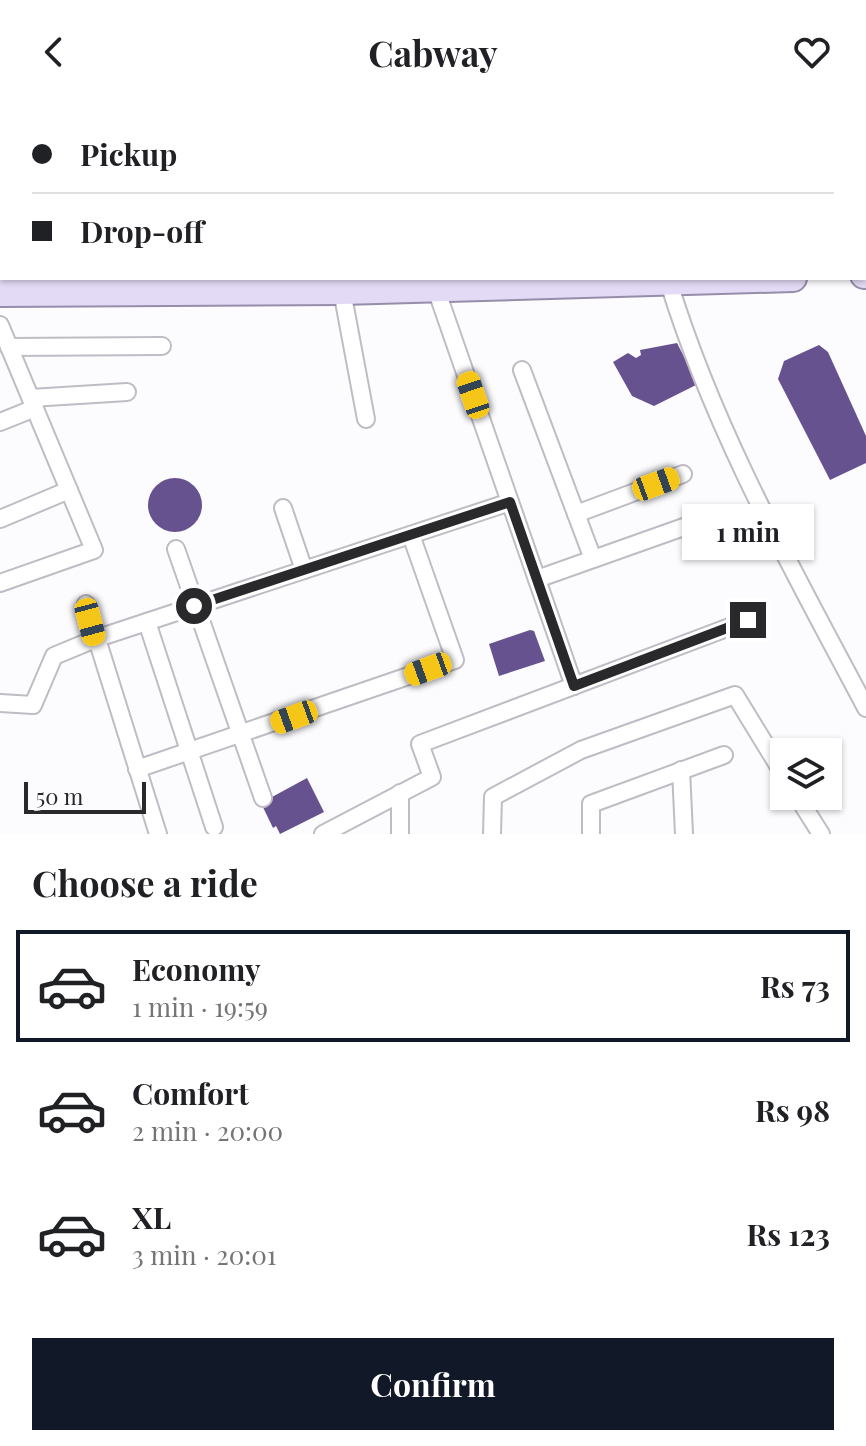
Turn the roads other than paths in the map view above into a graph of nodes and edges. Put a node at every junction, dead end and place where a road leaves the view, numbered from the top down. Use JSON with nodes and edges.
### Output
{"nodes":[{"id":1,"x":743,"y":280,"type":"edge"},
{"id":2,"x":669,"y":283,"type":"junction"},
{"id":3,"x":436,"y":289,"type":"junction"},
{"id":4,"x":342,"y":291,"type":"junction"},
{"id":5,"x":0,"y":293,"type":"edge"},
{"id":6,"x":0,"y":325,"type":"edge"},
{"id":7,"x":162,"y":346,"type":"dead end"},
{"id":8,"x":8,"y":357,"type":"edge"},
{"id":9,"x":522,"y":370,"type":"dead end"},
{"id":10,"x":127,"y":392,"type":"dead end"},
{"id":11,"x":33,"y":403,"type":"junction"},
{"id":12,"x":366,"y":419,"type":"dead end"},
{"id":13,"x":0,"y":422,"type":"edge"},
{"id":14,"x":683,"y":474,"type":"dead end"},
{"id":15,"x":69,"y":490,"type":"junction"},
{"id":16,"x":510,"y":502,"type":"junction"},
{"id":17,"x":283,"y":508,"type":"dead end"},
{"id":18,"x":576,"y":514,"type":"junction"},
{"id":19,"x":0,"y":519,"type":"edge"},
{"id":20,"x":695,"y":523,"type":"dead end"},
{"id":21,"x":411,"y":535,"type":"junction"},
{"id":22,"x":176,"y":549,"type":"dead end"},
{"id":23,"x":593,"y":559,"type":"junction"},
{"id":24,"x":304,"y":570,"type":"junction"},
{"id":25,"x":537,"y":579,"type":"junction"},
{"id":26,"x":0,"y":583,"type":"edge"},
{"id":27,"x":86,"y":604,"type":"dead end"},
{"id":28,"x":194,"y":606,"type":"junction"},
{"id":29,"x":748,"y":620,"type":"dead end"},
{"id":30,"x":147,"y":622,"type":"junction"},
{"id":31,"x":95,"y":639,"type":"junction"},
{"id":32,"x":574,"y":686,"type":"junction"},
{"id":33,"x":0,"y":703,"type":"edge"},
{"id":34,"x":866,"y":708,"type":"edge"},
{"id":35,"x":240,"y":736,"type":"junction"},
{"id":36,"x":770,"y":752,"type":"edge"},
{"id":37,"x":190,"y":753,"type":"junction"},
{"id":38,"x":724,"y":755,"type":"dead end"},
{"id":39,"x":137,"y":769,"type":"junction"},
{"id":40,"x":681,"y":770,"type":"junction"},
{"id":41,"x":400,"y":793,"type":"junction"},
{"id":42,"x":263,"y":798,"type":"dead end"},
{"id":43,"x":806,"y":810,"type":"edge"},
{"id":44,"x":214,"y":827,"type":"dead end"},
{"id":45,"x":158,"y":834,"type":"edge"},
{"id":46,"x":323,"y":834,"type":"edge"},
{"id":47,"x":400,"y":834,"type":"edge"},
{"id":48,"x":492,"y":834,"type":"edge"},
{"id":49,"x":591,"y":834,"type":"edge"},
{"id":50,"x":684,"y":834,"type":"edge"},
{"id":51,"x":821,"y":834,"type":"edge"}],
"edges":[{"from":1,"to":2,"type":"main road"},
{"from":2,"to":3,"type":"main road"},
{"from":2,"to":34,"type":"street"},
{"from":3,"to":4,"type":"main road"},
{"from":3,"to":16,"type":"street"},
{"from":4,"to":5,"type":"main road"},
{"from":4,"to":12,"type":"street"},
{"from":6,"to":8,"type":"street"},
{"from":7,"to":8,"type":"street"},
{"from":8,"to":11,"type":"street"},
{"from":9,"to":18,"type":"street"},
{"from":10,"to":11,"type":"street"},
{"from":11,"to":13,"type":"street"},
{"from":11,"to":15,"type":"street"},
{"from":14,"to":18,"type":"street"},
{"from":15,"to":19,"type":"street"},
{"from":15,"to":26,"type":"street"},
{"from":16,"to":21,"type":"street"},
{"from":16,"to":25,"type":"street"},
{"from":17,"to":24,"type":"street"},
{"from":18,"to":23,"type":"street"},
{"from":20,"to":23,"type":"street"},
{"from":21,"to":24,"type":"street"},
{"from":21,"to":35,"type":"street"},
{"from":22,"to":28,"type":"street"},
{"from":23,"to":25,"type":"street"},
{"from":24,"to":28,"type":"street"},
{"from":25,"to":32,"type":"street"},
{"from":27,"to":31,"type":"street"},
{"from":28,"to":30,"type":"street"},
{"from":28,"to":35,"type":"street"},
{"from":29,"to":32,"type":"street"},
{"from":30,"to":31,"type":"street"},
{"from":30,"to":37,"type":"street"},
{"from":31,"to":33,"type":"street"},
{"from":31,"to":39,"type":"street"},
{"from":32,"to":41,"type":"street"},
{"from":35,"to":37,"type":"street"},
{"from":35,"to":42,"type":"street"},
{"from":36,"to":48,"type":"street"},
{"from":37,"to":39,"type":"street"},
{"from":37,"to":44,"type":"street"},
{"from":38,"to":40,"type":"street"},
{"from":39,"to":45,"type":"street"},
{"from":40,"to":49,"type":"street"},
{"from":40,"to":50,"type":"street"},
{"from":41,"to":46,"type":"street"},
{"from":41,"to":47,"type":"street"},
{"from":43,"to":51,"type":"street"}]}
